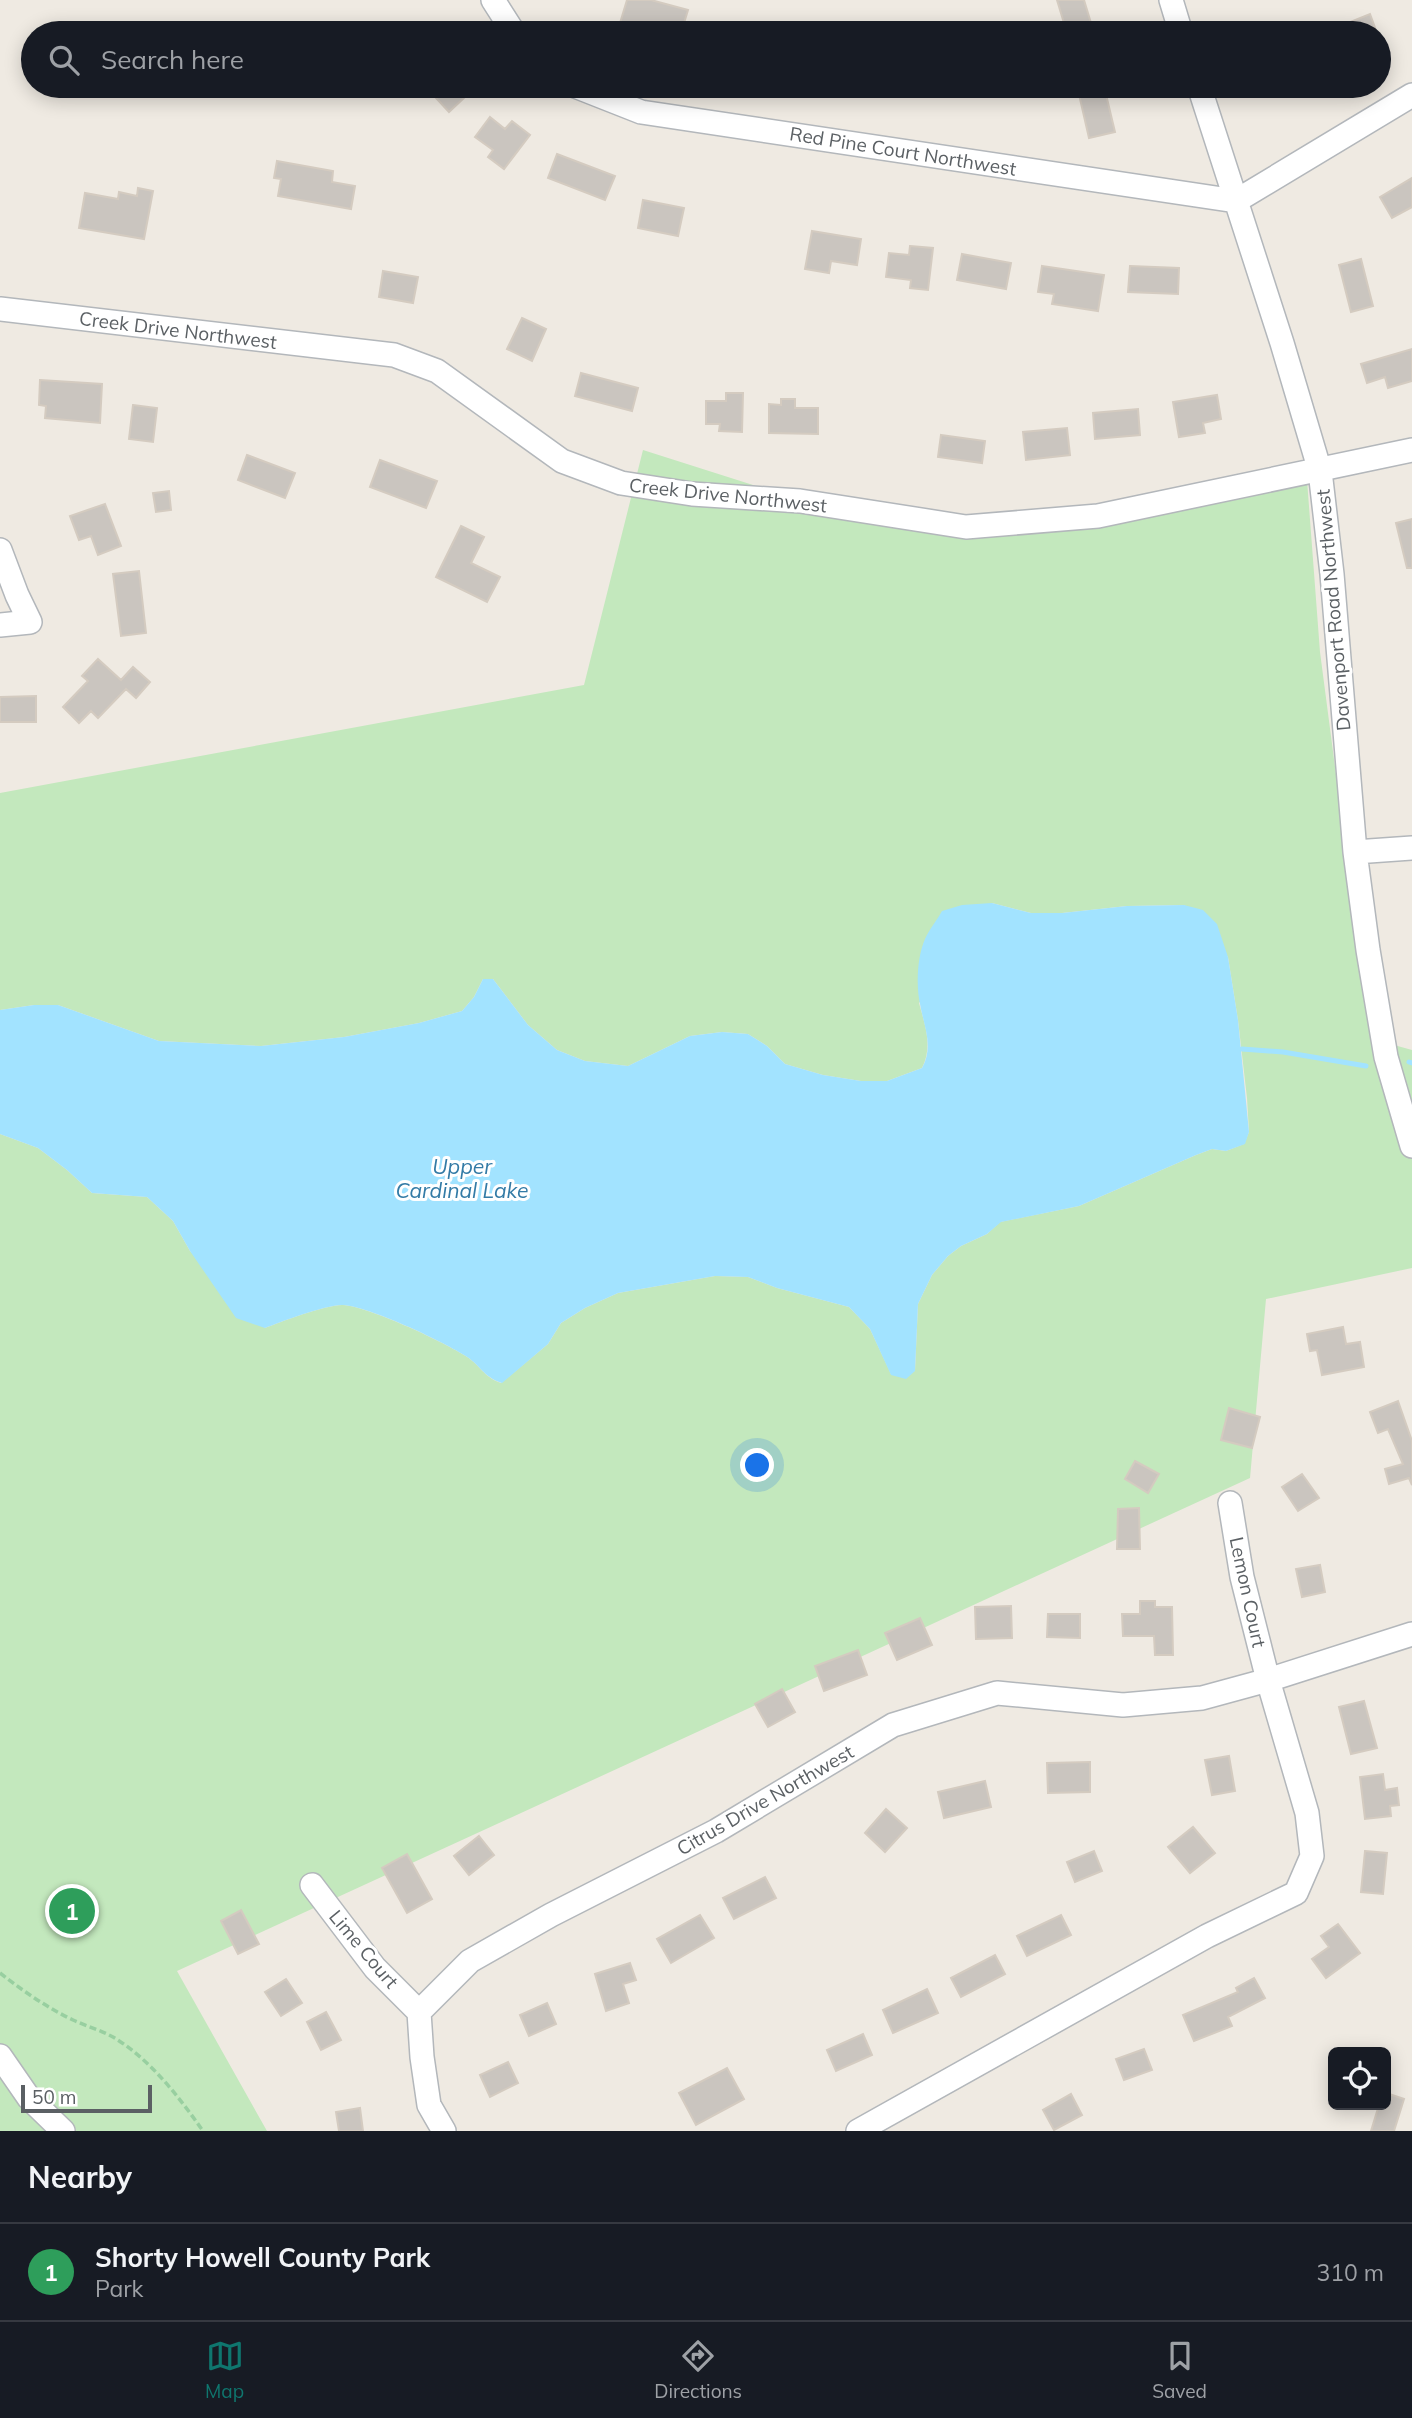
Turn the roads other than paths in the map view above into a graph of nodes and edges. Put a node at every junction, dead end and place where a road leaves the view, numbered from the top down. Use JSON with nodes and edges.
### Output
{"nodes":[{"id":1,"x":493,"y":0,"type":"edge"},
{"id":2,"x":1171,"y":0,"type":"edge"},
{"id":3,"x":506,"y":21,"type":"edge"},
{"id":4,"x":1177,"y":21,"type":"edge"},
{"id":5,"x":1412,"y":95,"type":"edge"},
{"id":6,"x":605,"y":98,"type":"edge"},
{"id":7,"x":1203,"y":98,"type":"edge"},
{"id":8,"x":1236,"y":201,"type":"junction"},
{"id":9,"x":0,"y":309,"type":"edge"},
{"id":10,"x":1412,"y":450,"type":"edge"},
{"id":11,"x":1320,"y":471,"type":"junction"},
{"id":12,"x":0,"y":550,"type":"edge"},
{"id":13,"x":0,"y":625,"type":"edge"},
{"id":14,"x":1412,"y":848,"type":"edge"},
{"id":15,"x":1355,"y":852,"type":"junction"},
{"id":16,"x":1412,"y":1146,"type":"edge"},
{"id":17,"x":1230,"y":1503,"type":"dead end"},
{"id":18,"x":1412,"y":1634,"type":"edge"},
{"id":19,"x":1268,"y":1680,"type":"junction"},
{"id":20,"x":312,"y":1885,"type":"dead end"},
{"id":21,"x":419,"y":2012,"type":"junction"},
{"id":22,"x":0,"y":2056,"type":"edge"},
{"id":23,"x":63,"y":2131,"type":"edge"},
{"id":24,"x":444,"y":2131,"type":"edge"},
{"id":25,"x":858,"y":2131,"type":"edge"}],
"edges":[{"from":1,"to":3,"type":"street"},
{"from":2,"to":4,"type":"street"},
{"from":5,"to":8,"type":"street"},
{"from":6,"to":8,"type":"street","name":"Red Pine Court Northwest"},
{"from":7,"to":8,"type":"street","name":"Davenport Road Northwest"},
{"from":8,"to":11,"type":"street","name":"Davenport Road Northwest"},
{"from":9,"to":11,"type":"street","name":"Creek Drive Northwest"},
{"from":10,"to":11,"type":"street","name":"Creek Drive Northwest"},
{"from":11,"to":15,"type":"street","name":"Davenport Road Northwest"},
{"from":12,"to":13,"type":"street"},
{"from":14,"to":15,"type":"street"},
{"from":15,"to":16,"type":"street","name":"Davenport Road Northwest"},
{"from":17,"to":19,"type":"street","name":"Lemon Court"},
{"from":18,"to":19,"type":"street","name":"Citrus Drive Northwest"},
{"from":19,"to":21,"type":"street","name":"Citrus Drive Northwest"},
{"from":19,"to":25,"type":"street"},
{"from":20,"to":21,"type":"street","name":"Lime Court"},
{"from":21,"to":24,"type":"street"},
{"from":22,"to":23,"type":"street"}]}
